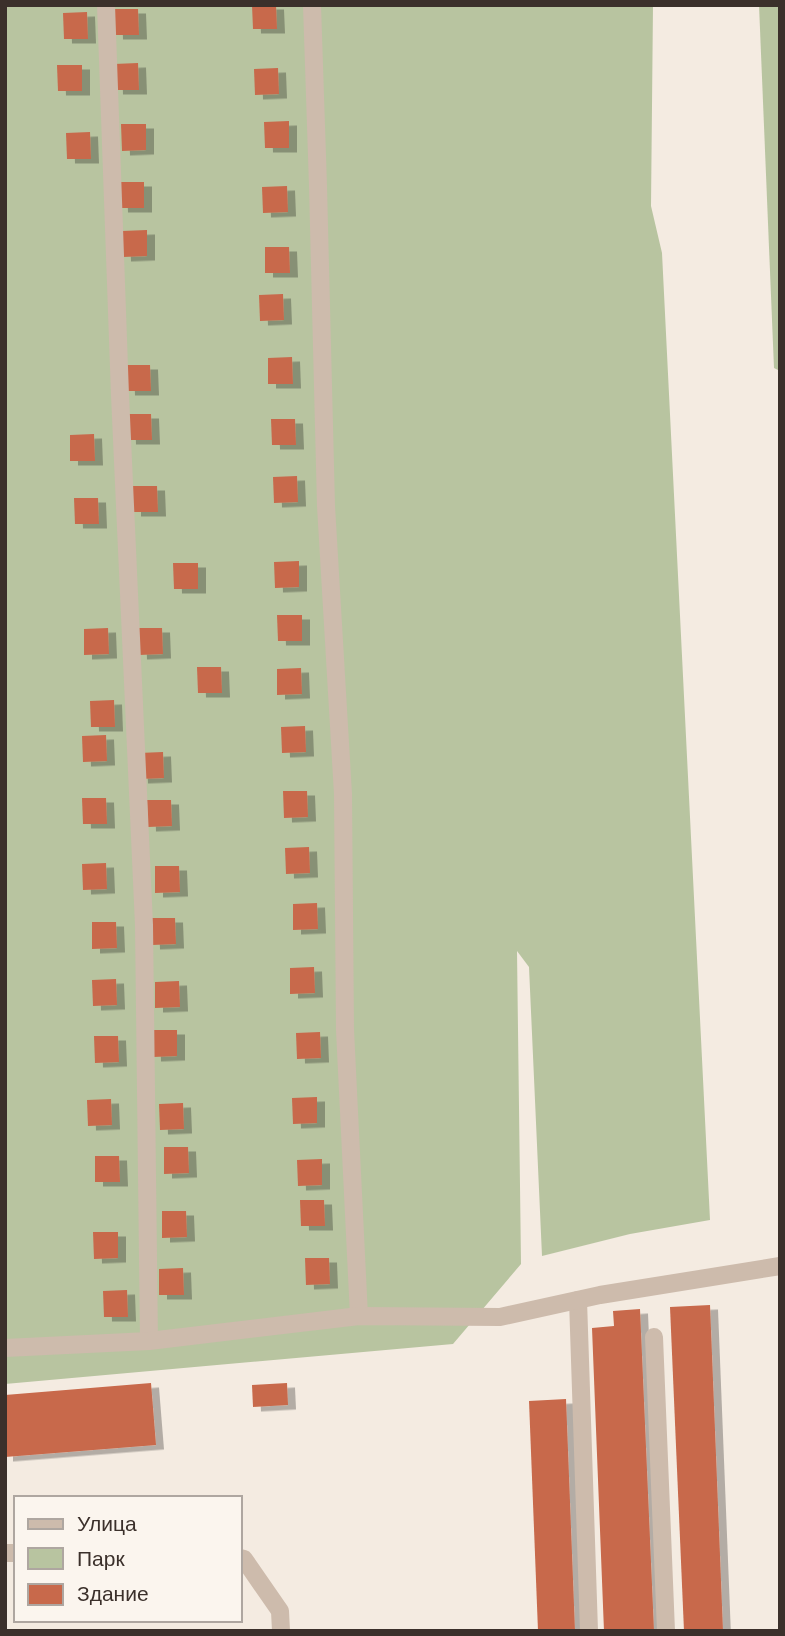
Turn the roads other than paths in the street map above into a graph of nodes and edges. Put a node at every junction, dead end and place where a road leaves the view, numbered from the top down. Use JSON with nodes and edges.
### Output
{"nodes":[{"id":1,"x":106,"y":5,"type":"edge"},
{"id":2,"x":312,"y":5,"type":"edge"},
{"id":3,"x":780,"y":1266,"type":"edge"},
{"id":4,"x":578,"y":1300,"type":"junction"},
{"id":5,"x":359,"y":1316,"type":"junction"},
{"id":6,"x":654,"y":1338,"type":"dead end"},
{"id":7,"x":149,"y":1341,"type":"junction"},
{"id":8,"x":5,"y":1348,"type":"edge"},
{"id":9,"x":242,"y":1558,"type":"edge"},
{"id":10,"x":281,"y":1631,"type":"edge"},
{"id":11,"x":589,"y":1631,"type":"edge"},
{"id":12,"x":666,"y":1631,"type":"edge"}],
"edges":[{"from":1,"to":7,"type":"lane"},
{"from":2,"to":5,"type":"lane"},
{"from":3,"to":4,"type":"lane"},
{"from":4,"to":5,"type":"lane"},
{"from":4,"to":11,"type":"lane"},
{"from":5,"to":7,"type":"lane"},
{"from":6,"to":12,"type":"lane"},
{"from":7,"to":8,"type":"lane"},
{"from":9,"to":10,"type":"lane"}]}
